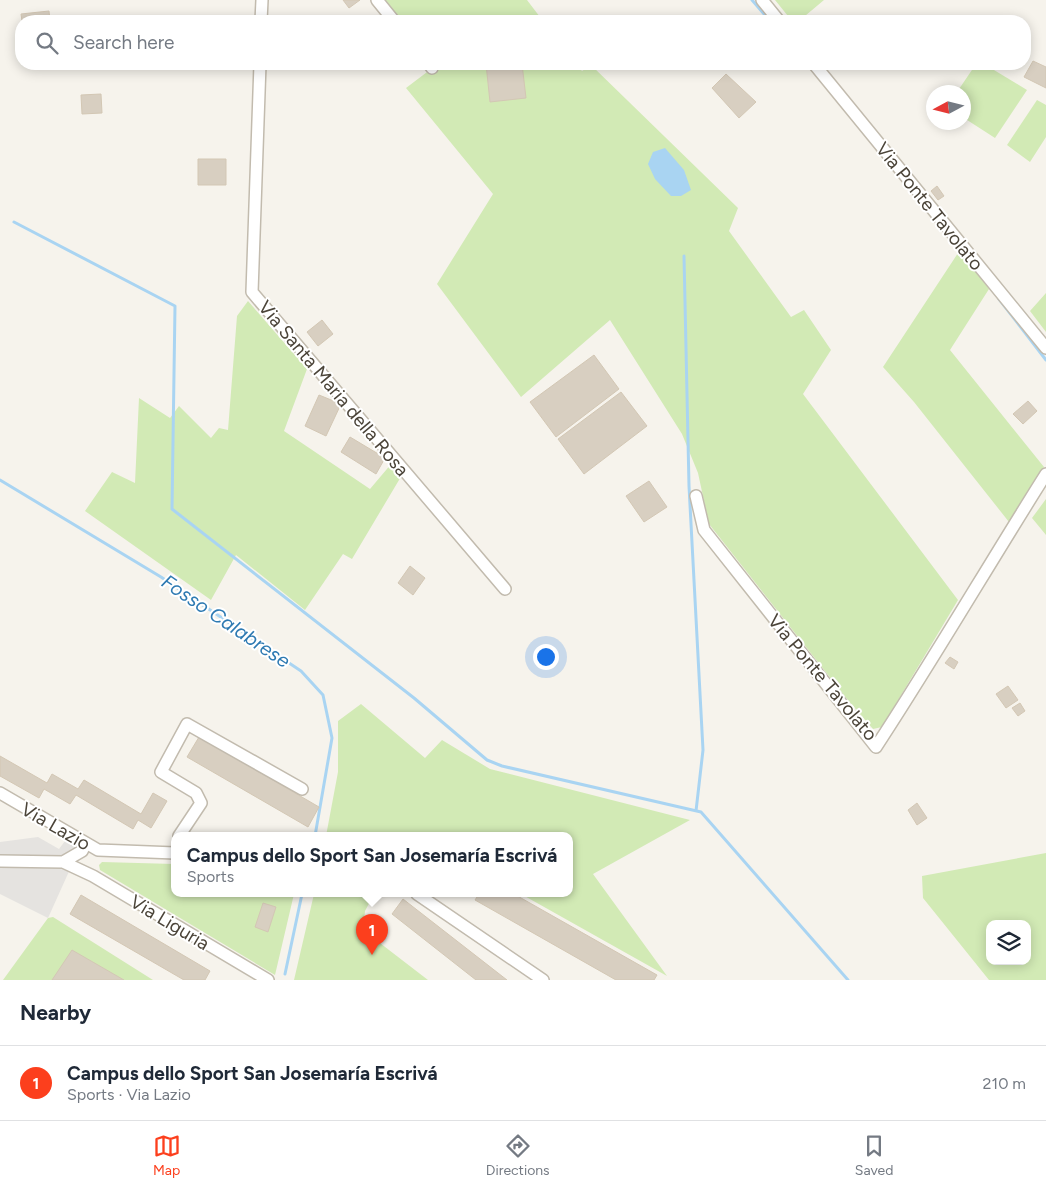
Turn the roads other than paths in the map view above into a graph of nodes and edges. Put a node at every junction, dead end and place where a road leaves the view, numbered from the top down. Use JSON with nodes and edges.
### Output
{"nodes":[{"id":1,"x":262,"y":0,"type":"edge"},
{"id":2,"x":377,"y":0,"type":"edge"},
{"id":3,"x":762,"y":0,"type":"edge"},
{"id":4,"x":261,"y":15,"type":"edge"},
{"id":5,"x":389,"y":15,"type":"edge"},
{"id":6,"x":774,"y":15,"type":"edge"},
{"id":7,"x":260,"y":70,"type":"edge"},
{"id":8,"x":819,"y":70,"type":"edge"},
{"id":9,"x":1046,"y":348,"type":"edge"},
{"id":10,"x":1046,"y":474,"type":"edge"},
{"id":11,"x":696,"y":496,"type":"dead end"},
{"id":12,"x":505,"y":589,"type":"dead end"},
{"id":13,"x":302,"y":789,"type":"dead end"},
{"id":14,"x":0,"y":793,"type":"edge"},
{"id":15,"x":182,"y":832,"type":"edge"},
{"id":16,"x":84,"y":847,"type":"junction"},
{"id":17,"x":171,"y":853,"type":"edge"},
{"id":18,"x":0,"y":861,"type":"edge"},
{"id":19,"x":67,"y":865,"type":"junction"},
{"id":20,"x":421,"y":897,"type":"edge"},
{"id":21,"x":268,"y":980,"type":"edge"},
{"id":22,"x":543,"y":980,"type":"edge"}],
"edges":[{"from":1,"to":4,"type":"street"},
{"from":2,"to":5,"type":"street"},
{"from":3,"to":6,"type":"street"},
{"from":7,"to":12,"type":"street","name":"Via Santa Maria della Rosa"},
{"from":8,"to":9,"type":"street","name":"Via Ponte Tavolato"},
{"from":10,"to":11,"type":"street","name":"Via Ponte Tavolato"},
{"from":13,"to":15,"type":"street"},
{"from":14,"to":16,"type":"street","name":"Via Lazio"},
{"from":16,"to":17,"type":"street","name":"Via Lazio"},
{"from":16,"to":19,"type":"street"},
{"from":18,"to":19,"type":"street"},
{"from":19,"to":21,"type":"street","name":"Via Liguria"},
{"from":20,"to":22,"type":"street"}]}
